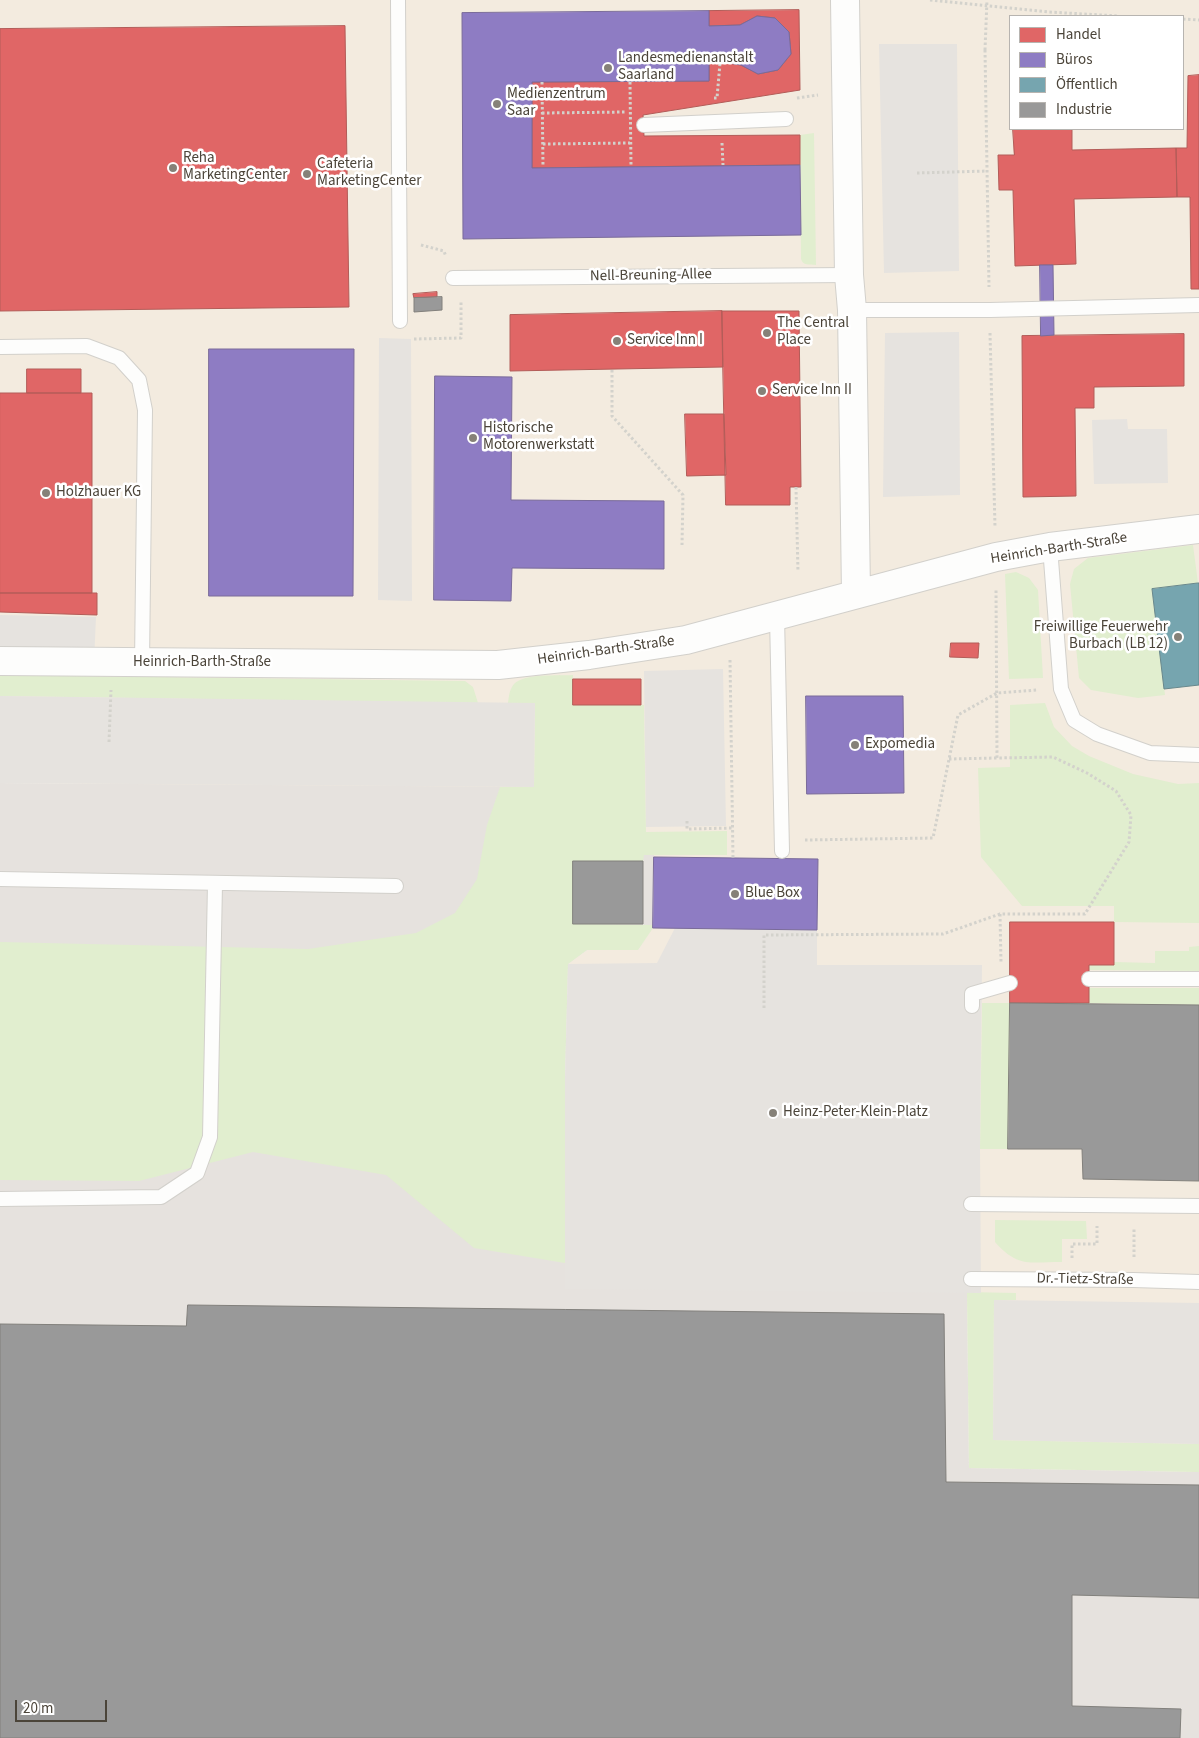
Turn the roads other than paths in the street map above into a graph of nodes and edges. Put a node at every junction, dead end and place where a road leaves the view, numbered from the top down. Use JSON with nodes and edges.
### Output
{"nodes":[{"id":1,"x":398,"y":0,"type":"edge"},
{"id":2,"x":845,"y":0,"type":"edge"},
{"id":3,"x":786,"y":119,"type":"dead end"},
{"id":4,"x":644,"y":125,"type":"dead end"},
{"id":5,"x":849,"y":274,"type":"junction"},
{"id":6,"x":457,"y":278,"type":"road end"},
{"id":7,"x":1199,"y":305,"type":"edge"},
{"id":8,"x":852,"y":310,"type":"junction"},
{"id":9,"x":400,"y":321,"type":"dead end"},
{"id":10,"x":0,"y":347,"type":"edge"},
{"id":11,"x":1199,"y":529,"type":"edge"},
{"id":12,"x":1050,"y":547,"type":"junction"},
{"id":13,"x":856,"y":594,"type":"junction"},
{"id":14,"x":777,"y":616,"type":"junction"},
{"id":15,"x":0,"y":661,"type":"edge"},
{"id":16,"x":142,"y":663,"type":"junction"},
{"id":17,"x":1199,"y":755,"type":"edge"},
{"id":18,"x":782,"y":851,"type":"dead end"},
{"id":19,"x":0,"y":879,"type":"edge"},
{"id":20,"x":214,"y":884,"type":"junction"},
{"id":21,"x":396,"y":886,"type":"dead end"},
{"id":22,"x":1089,"y":979,"type":"dead end"},
{"id":23,"x":1199,"y":979,"type":"edge"},
{"id":24,"x":1010,"y":983,"type":"dead end"},
{"id":25,"x":972,"y":1006,"type":"dead end"},
{"id":26,"x":0,"y":1199,"type":"edge"},
{"id":27,"x":971,"y":1204,"type":"dead end"},
{"id":28,"x":1199,"y":1206,"type":"edge"},
{"id":29,"x":971,"y":1279,"type":"dead end"},
{"id":30,"x":1199,"y":1282,"type":"edge"}],
"edges":[{"from":1,"to":9,"type":"lane"},
{"from":2,"to":5,"type":"street"},
{"from":3,"to":4,"type":"lane"},
{"from":5,"to":6,"type":"lane","name":"Nell-Breuning-Allee"},
{"from":5,"to":8,"type":"street"},
{"from":7,"to":8,"type":"lane"},
{"from":8,"to":13,"type":"street"},
{"from":10,"to":16,"type":"lane"},
{"from":11,"to":12,"type":"street","name":"Heinrich-Barth-Straße"},
{"from":12,"to":13,"type":"street","name":"Heinrich-Barth-Straße"},
{"from":12,"to":17,"type":"lane"},
{"from":13,"to":14,"type":"street","name":"Heinrich-Barth-Straße"},
{"from":14,"to":16,"type":"street","name":"Heinrich-Barth-Straße"},
{"from":14,"to":18,"type":"lane"},
{"from":15,"to":16,"type":"street","name":"Heinrich-Barth-Straße"},
{"from":19,"to":20,"type":"lane"},
{"from":20,"to":21,"type":"lane"},
{"from":20,"to":26,"type":"lane"},
{"from":22,"to":23,"type":"lane"},
{"from":24,"to":25,"type":"lane"},
{"from":27,"to":28,"type":"lane"},
{"from":29,"to":30,"type":"lane","name":"Dr.-Tietz-Straße"}]}
